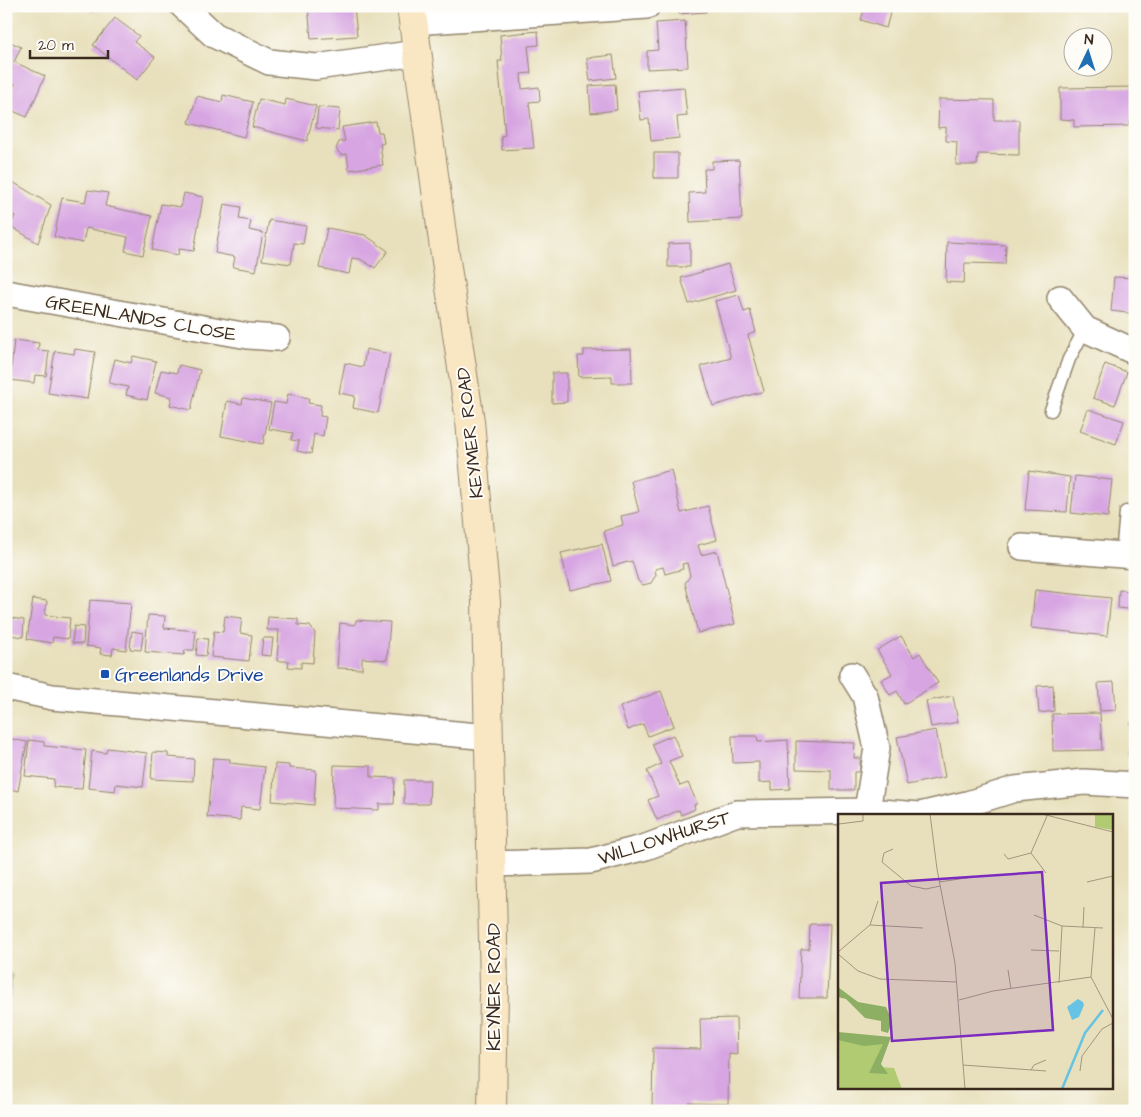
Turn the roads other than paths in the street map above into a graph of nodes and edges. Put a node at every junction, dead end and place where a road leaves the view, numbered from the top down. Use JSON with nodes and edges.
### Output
{"nodes":[{"id":1,"x":183,"y":6,"type":"edge"},
{"id":2,"x":647,"y":6,"type":"edge"},
{"id":3,"x":412,"y":14,"type":"edge"},
{"id":4,"x":418,"y":53,"type":"junction"},
{"id":5,"x":6,"y":293,"type":"edge"},
{"id":6,"x":1060,"y":298,"type":"dead end"},
{"id":7,"x":1085,"y":329,"type":"junction"},
{"id":8,"x":277,"y":338,"type":"dead end"},
{"id":9,"x":1135,"y":352,"type":"edge"},
{"id":10,"x":1051,"y":410,"type":"dead end"},
{"id":11,"x":1126,"y":512,"type":"dead end"},
{"id":12,"x":1022,"y":547,"type":"dead end"},
{"id":13,"x":1128,"y":556,"type":"edge"},
{"id":14,"x":852,"y":675,"type":"dead end"},
{"id":15,"x":6,"y":687,"type":"edge"},
{"id":16,"x":489,"y":737,"type":"junction"},
{"id":17,"x":1135,"y":786,"type":"edge"},
{"id":18,"x":867,"y":811,"type":"junction"},
{"id":19,"x":907,"y":814,"type":"edge"},
{"id":20,"x":924,"y":814,"type":"edge"},
{"id":21,"x":492,"y":864,"type":"junction"},
{"id":22,"x":492,"y":1111,"type":"edge"}],
"edges":[{"from":1,"to":4,"type":"street"},
{"from":2,"to":3,"type":"street"},
{"from":3,"to":4,"type":"street","name":"KEYMER ROAD"},
{"from":4,"to":16,"type":"street","name":"KEYMER ROAD"},
{"from":5,"to":8,"type":"street","name":"GREENLANDS CLOSE"},
{"from":6,"to":7,"type":"street"},
{"from":7,"to":9,"type":"street"},
{"from":7,"to":10,"type":"lane"},
{"from":11,"to":13,"type":"lane"},
{"from":12,"to":13,"type":"street"},
{"from":14,"to":18,"type":"street"},
{"from":15,"to":16,"type":"street"},
{"from":16,"to":21,"type":"street","name":"KEYMER ROAD"},
{"from":17,"to":20,"type":"street","name":"WILLOWHURST"},
{"from":18,"to":19,"type":"street","name":"WILLOWHURST"},
{"from":18,"to":21,"type":"street","name":"WILLOWHURST"},
{"from":21,"to":22,"type":"street","name":"KEYNER ROAD"}]}
